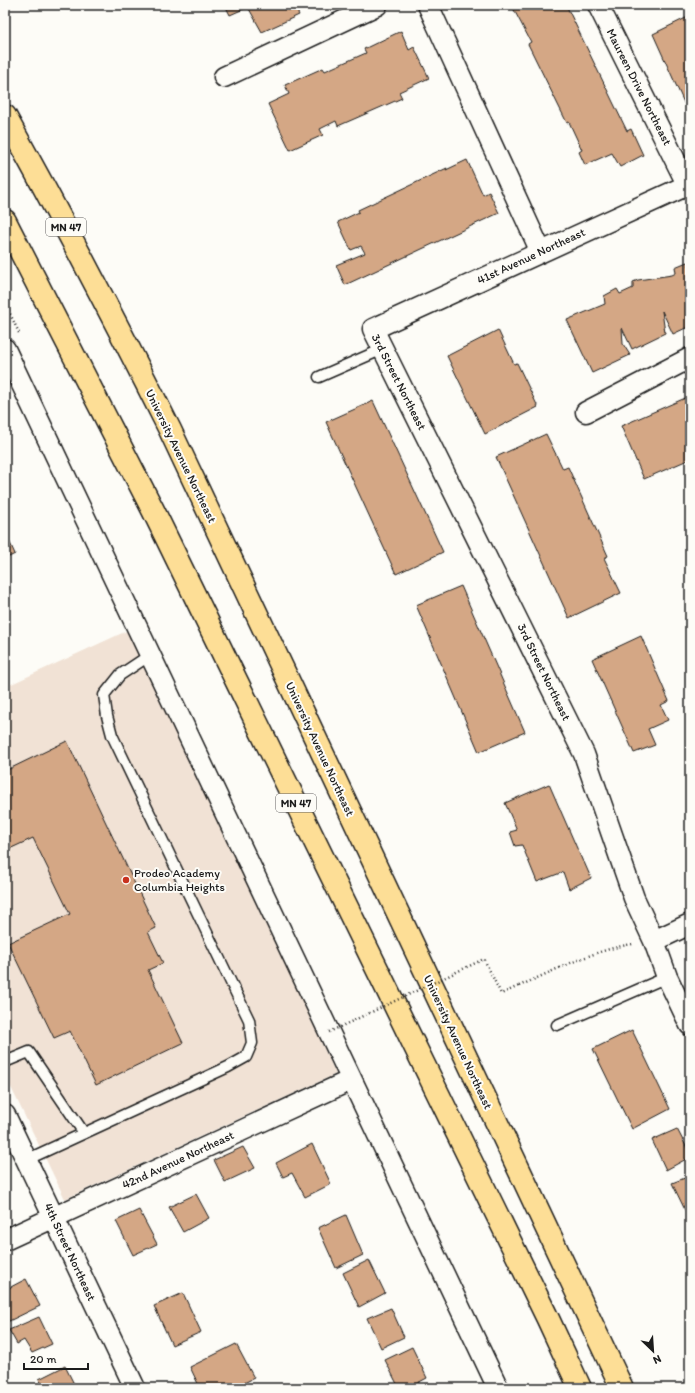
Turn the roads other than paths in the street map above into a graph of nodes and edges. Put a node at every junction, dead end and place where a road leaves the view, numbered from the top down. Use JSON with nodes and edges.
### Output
{"nodes":[{"id":1,"x":377,"y":5,"type":"edge"},
{"id":2,"x":428,"y":5,"type":"edge"},
{"id":3,"x":598,"y":5,"type":"edge"},
{"id":4,"x":224,"y":77,"type":"dead end"},
{"id":5,"x":5,"y":116,"type":"edge"},
{"id":6,"x":689,"y":186,"type":"edge"},
{"id":7,"x":5,"y":222,"type":"edge"},
{"id":8,"x":541,"y":252,"type":"junction"},
{"id":9,"x":372,"y":329,"type":"joint"},
{"id":10,"x":5,"y":349,"type":"edge"},
{"id":11,"x":383,"y":349,"type":"junction"},
{"id":12,"x":690,"y":358,"type":"edge"},
{"id":13,"x":319,"y":377,"type":"dead end"},
{"id":14,"x":586,"y":412,"type":"dead end"},
{"id":15,"x":150,"y":655,"type":"junction"},
{"id":16,"x":690,"y":924,"type":"edge"},
{"id":17,"x":654,"y":941,"type":"junction"},
{"id":18,"x":667,"y":976,"type":"junction"},
{"id":19,"x":557,"y":1025,"type":"dead end"},
{"id":20,"x":690,"y":1025,"type":"edge"},
{"id":21,"x":5,"y":1062,"type":"edge"},
{"id":22,"x":351,"y":1080,"type":"junction"},
{"id":23,"x":5,"y":1115,"type":"edge"},
{"id":24,"x":84,"y":1133,"type":"junction"},
{"id":25,"x":26,"y":1160,"type":"junction"},
{"id":26,"x":54,"y":1217,"type":"junction"},
{"id":27,"x":5,"y":1240,"type":"edge"},
{"id":28,"x":135,"y":1388,"type":"edge"},
{"id":29,"x":498,"y":1388,"type":"edge"},
{"id":30,"x":580,"y":1388,"type":"edge"},
{"id":31,"x":622,"y":1388,"type":"edge"}],
"edges":[{"from":1,"to":4,"type":"street"},
{"from":2,"to":8,"type":"street"},
{"from":3,"to":6,"type":"street","name":"Maureen Drive Northeast"},
{"from":5,"to":31,"type":"main road","name":"University Avenue Northeast","number":"MN 47"},
{"from":6,"to":8,"type":"street","name":"41st Avenue Northeast"},
{"from":7,"to":30,"type":"main road","number":"MN 47"},
{"from":8,"to":9,"type":"street","name":"41st Avenue Northeast"},
{"from":9,"to":11,"type":"street","name":"3rd Street Northeast"},
{"from":10,"to":15,"type":"street"},
{"from":11,"to":13,"type":"lane"},
{"from":11,"to":17,"type":"street","name":"3rd Street Northeast"},
{"from":12,"to":14,"type":"street"},
{"from":15,"to":22,"type":"street"},
{"from":15,"to":24,"type":"lane"},
{"from":16,"to":17,"type":"street"},
{"from":17,"to":18,"type":"street","name":"3rd Street Northeast"},
{"from":18,"to":19,"type":"lane"},
{"from":18,"to":20,"type":"street","name":"3rd Street Northeast"},
{"from":21,"to":24,"type":"lane"},
{"from":22,"to":26,"type":"street","name":"42nd Avenue Northeast"},
{"from":22,"to":29,"type":"street"},
{"from":23,"to":25,"type":"street","name":"4th Street Northeast"},
{"from":24,"to":25,"type":"lane"},
{"from":25,"to":26,"type":"street","name":"4th Street Northeast"},
{"from":26,"to":27,"type":"street","name":"42nd Avenue Northeast"},
{"from":26,"to":28,"type":"street","name":"4th Street Northeast"}]}
